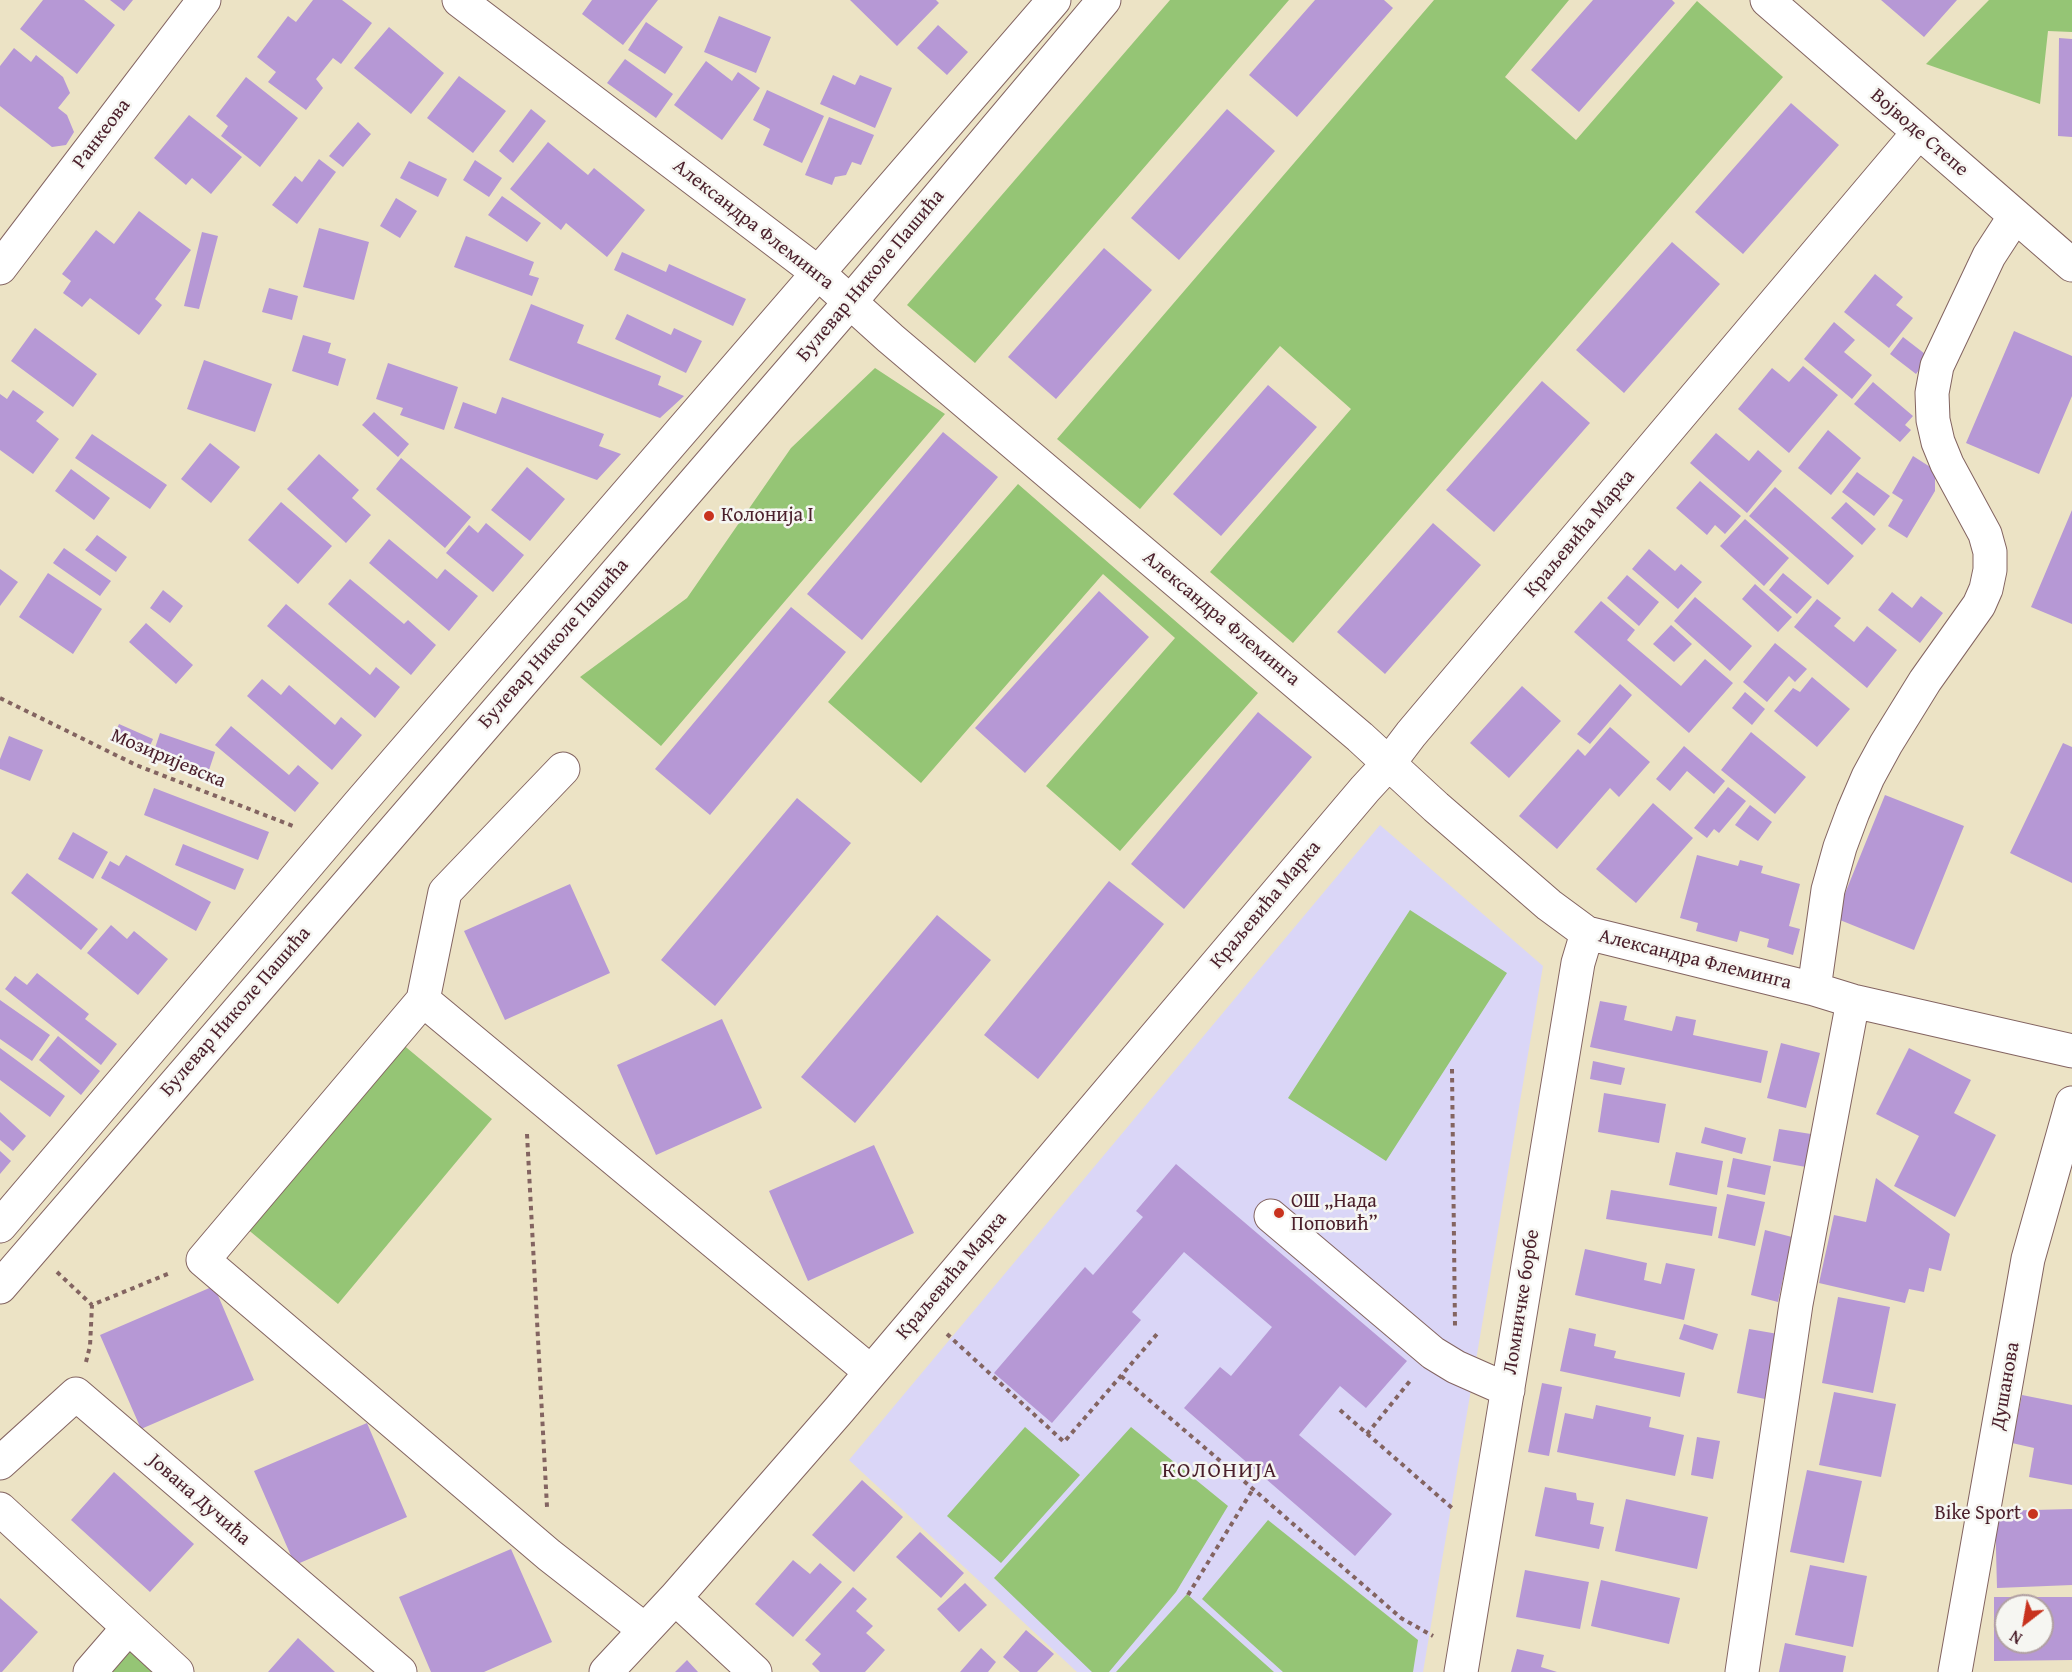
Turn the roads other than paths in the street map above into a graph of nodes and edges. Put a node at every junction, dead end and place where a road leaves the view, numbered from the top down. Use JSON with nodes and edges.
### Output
{"nodes":[{"id":1,"x":204,"y":0,"type":"edge"},
{"id":2,"x":459,"y":0,"type":"edge"},
{"id":3,"x":1054,"y":0,"type":"edge"},
{"id":4,"x":1104,"y":0,"type":"edge"},
{"id":5,"x":1767,"y":0,"type":"edge"},
{"id":6,"x":1919,"y":132,"type":"junction"},
{"id":7,"x":2015,"y":216,"type":"junction"},
{"id":8,"x":2072,"y":265,"type":"edge"},
{"id":9,"x":0,"y":268,"type":"edge"},
{"id":10,"x":817,"y":272,"type":"junction"},
{"id":11,"x":850,"y":301,"type":"junction"},
{"id":12,"x":1389,"y":763,"type":"junction"},
{"id":13,"x":563,"y":769,"type":"dead end"},
{"id":14,"x":1587,"y":933,"type":"junction"},
{"id":15,"x":1814,"y":989,"type":"junction"},
{"id":16,"x":423,"y":1000,"type":"junction"},
{"id":17,"x":1853,"y":1001,"type":"junction"},
{"id":18,"x":2072,"y":1051,"type":"edge"},
{"id":19,"x":2072,"y":1103,"type":"edge"},
{"id":20,"x":1271,"y":1216,"type":"dead end"},
{"id":21,"x":0,"y":1226,"type":"edge"},
{"id":22,"x":0,"y":1287,"type":"edge"},
{"id":23,"x":871,"y":1372,"type":"junction"},
{"id":24,"x":1508,"y":1390,"type":"junction"},
{"id":25,"x":0,"y":1463,"type":"edge"},
{"id":26,"x":0,"y":1509,"type":"edge"},
{"id":27,"x":675,"y":1598,"type":"junction"},
{"id":28,"x":128,"y":1628,"type":"junction"},
{"id":29,"x":645,"y":1630,"type":"junction"},
{"id":30,"x":1464,"y":1658,"type":"edge"},
{"id":31,"x":90,"y":1672,"type":"edge"},
{"id":32,"x":177,"y":1672,"type":"edge"},
{"id":33,"x":400,"y":1672,"type":"edge"},
{"id":34,"x":606,"y":1672,"type":"edge"},
{"id":35,"x":755,"y":1672,"type":"edge"},
{"id":36,"x":1742,"y":1672,"type":"edge"},
{"id":37,"x":1954,"y":1672,"type":"edge"}],
"edges":[{"from":1,"to":9,"type":"street","name":"Ранкеова"},
{"from":2,"to":10,"type":"street","name":"Александра Флеминга"},
{"from":3,"to":10,"type":"street","name":"Булевар Николе Пашића"},
{"from":4,"to":11,"type":"street","name":"Булевар Николе Пашића"},
{"from":5,"to":6,"type":"street","name":"Војводе Степе"},
{"from":6,"to":7,"type":"street","name":"Војводе Степе"},
{"from":6,"to":12,"type":"street","name":"Краљевића Марка"},
{"from":7,"to":8,"type":"street","name":"Војводе Степе"},
{"from":7,"to":15,"type":"street"},
{"from":10,"to":11,"type":"street","name":"Александра Флеминга"},
{"from":10,"to":21,"type":"street","name":"Булевар Николе Пашића"},
{"from":11,"to":12,"type":"street","name":"Александра Флеминга"},
{"from":11,"to":22,"type":"street","name":"Булевар Николе Пашића"},
{"from":12,"to":14,"type":"street","name":"Александра Флеминга"},
{"from":12,"to":23,"type":"street","name":"Краљевића Марка"},
{"from":13,"to":16,"type":"street"},
{"from":14,"to":15,"type":"street","name":"Александра Флеминга"},
{"from":14,"to":24,"type":"street","name":"Ломничке борбе"},
{"from":15,"to":17,"type":"street","name":"Александра Флеминга"},
{"from":16,"to":23,"type":"street"},
{"from":16,"to":29,"type":"street"},
{"from":17,"to":18,"type":"street","name":"Александра Флеминга"},
{"from":17,"to":36,"type":"street"},
{"from":19,"to":37,"type":"street","name":"Душанова"},
{"from":20,"to":24,"type":"street"},
{"from":23,"to":27,"type":"street","name":"Краљевића Марка"},
{"from":24,"to":30,"type":"street","name":"Ломничке борбе"},
{"from":25,"to":33,"type":"street","name":"Јована Дучића"},
{"from":26,"to":28,"type":"street"},
{"from":27,"to":29,"type":"street","name":"Краљевића Марка"},
{"from":27,"to":35,"type":"street"},
{"from":28,"to":31,"type":"street"},
{"from":28,"to":32,"type":"street"},
{"from":29,"to":34,"type":"street","name":"Краљевића Марка"}]}
